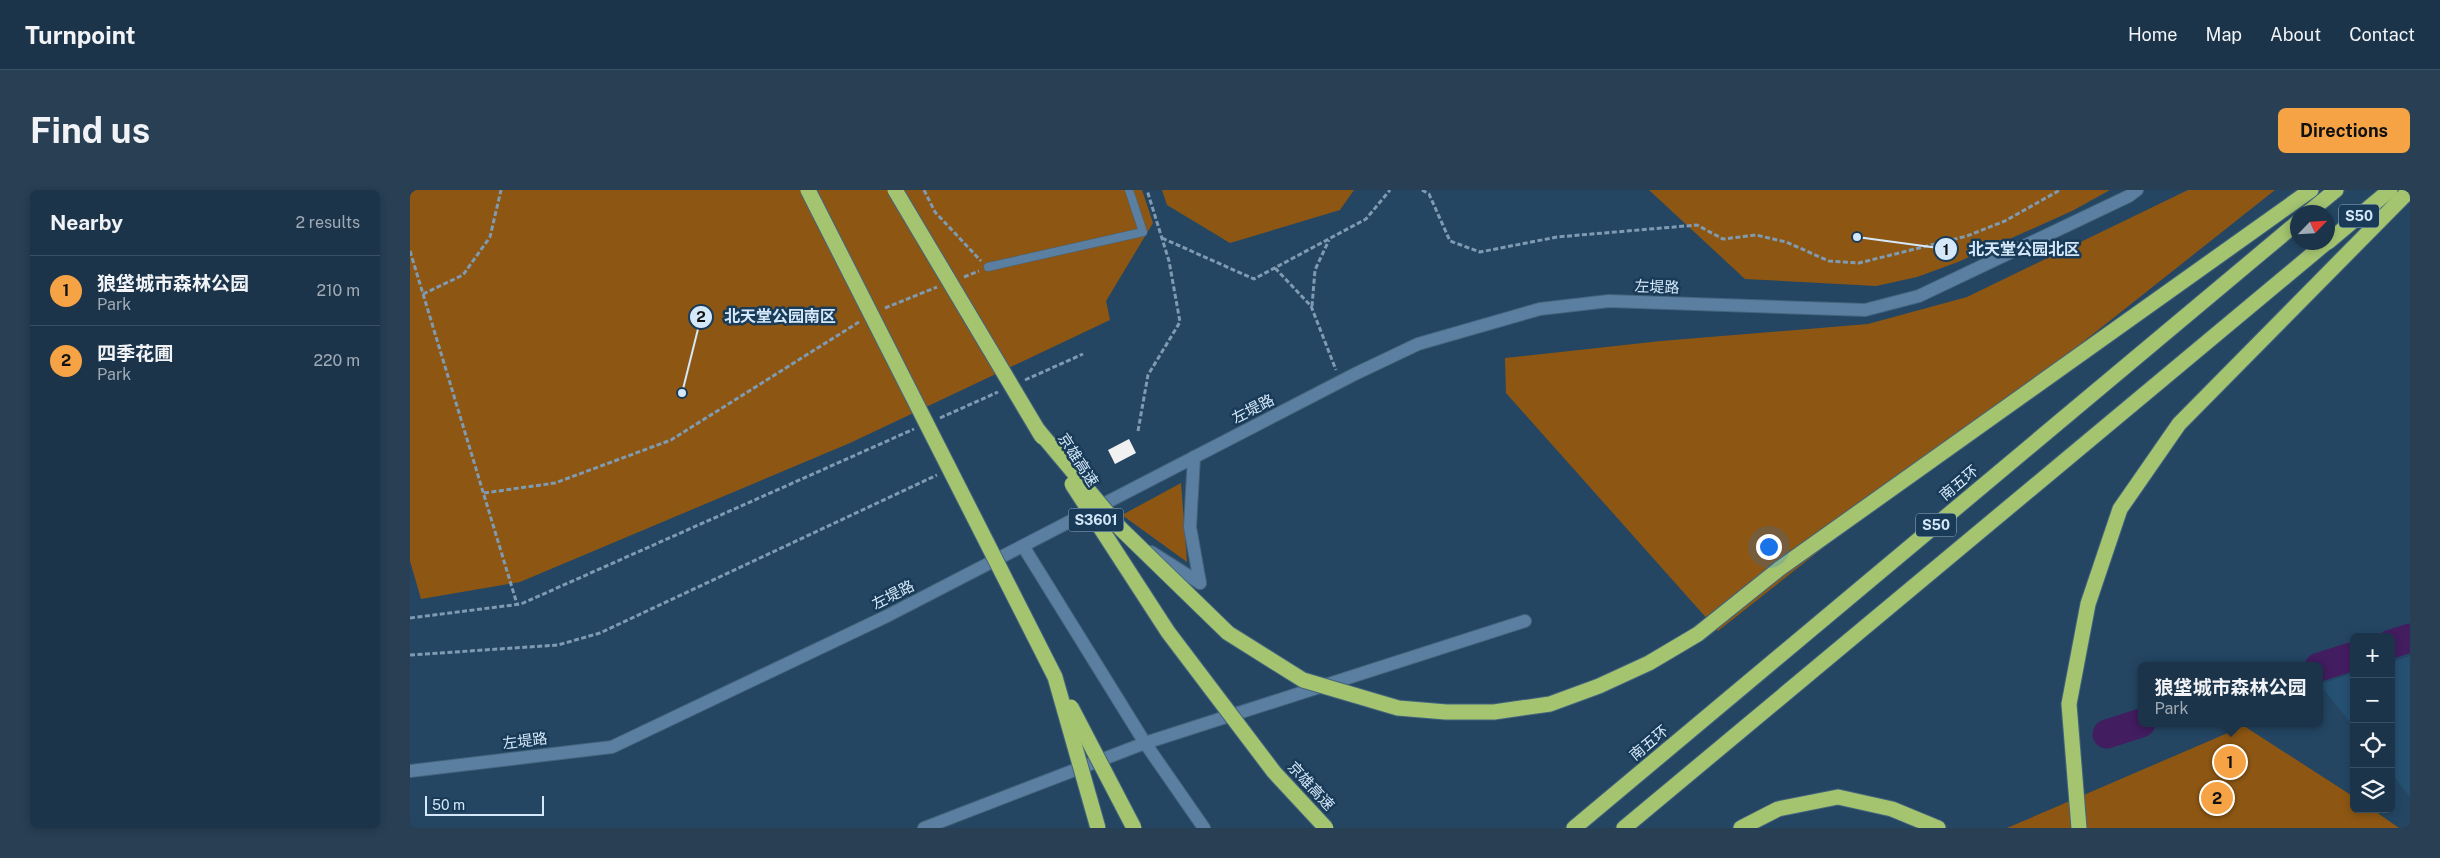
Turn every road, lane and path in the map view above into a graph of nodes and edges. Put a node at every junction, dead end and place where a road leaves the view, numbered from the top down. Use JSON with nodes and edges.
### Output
{"nodes":[{"id":1,"x":501,"y":190,"type":"edge"},
{"id":2,"x":808,"y":190,"type":"edge"},
{"id":3,"x":896,"y":190,"type":"edge"},
{"id":4,"x":924,"y":190,"type":"edge"},
{"id":5,"x":1129,"y":190,"type":"edge"},
{"id":6,"x":1147,"y":190,"type":"edge"},
{"id":7,"x":1390,"y":190,"type":"edge"},
{"id":8,"x":1422,"y":190,"type":"edge"},
{"id":9,"x":2060,"y":190,"type":"edge"},
{"id":10,"x":2137,"y":190,"type":"edge"},
{"id":11,"x":2311,"y":190,"type":"edge"},
{"id":12,"x":2336,"y":190,"type":"edge"},
{"id":13,"x":2390,"y":190,"type":"edge"},
{"id":14,"x":2410,"y":190,"type":"edge"},
{"id":15,"x":2318,"y":205,"type":"edge"},
{"id":16,"x":2290,"y":229,"type":"edge"},
{"id":17,"x":2335,"y":235,"type":"edge"},
{"id":18,"x":1162,"y":238,"type":"junction"},
{"id":19,"x":1330,"y":239,"type":"junction"},
{"id":20,"x":2317,"y":250,"type":"edge"},
{"id":21,"x":410,"y":251,"type":"edge"},
{"id":22,"x":988,"y":267,"type":"junction"},
{"id":23,"x":1275,"y":268,"type":"junction"},
{"id":24,"x":962,"y":278,"type":"dead end"},
{"id":25,"x":944,"y":284,"type":"dead end"},
{"id":26,"x":423,"y":294,"type":"junction"},
{"id":27,"x":1312,"y":306,"type":"junction"},
{"id":28,"x":883,"y":309,"type":"dead end"},
{"id":29,"x":867,"y":317,"type":"dead end"},
{"id":30,"x":1083,"y":354,"type":"dead end"},
{"id":31,"x":1021,"y":382,"type":"dead end"},
{"id":32,"x":1340,"y":382,"type":"junction"},
{"id":33,"x":1003,"y":390,"type":"dead end"},
{"id":34,"x":933,"y":421,"type":"dead end"},
{"id":35,"x":915,"y":429,"type":"dead end"},
{"id":36,"x":1038,"y":430,"type":"junction"},
{"id":37,"x":1138,"y":431,"type":"dead end"},
{"id":38,"x":1194,"y":457,"type":"junction"},
{"id":39,"x":937,"y":475,"type":"dead end"},
{"id":40,"x":484,"y":493,"type":"junction"},
{"id":41,"x":1079,"y":517,"type":"junction"},
{"id":42,"x":1023,"y":546,"type":"junction"},
{"id":43,"x":517,"y":604,"type":"junction"},
{"id":44,"x":410,"y":618,"type":"edge"},
{"id":45,"x":1525,"y":621,"type":"dead end"},
{"id":46,"x":410,"y":655,"type":"edge"},
{"id":47,"x":1055,"y":677,"type":"junction"},
{"id":48,"x":1145,"y":743,"type":"junction"},
{"id":49,"x":410,"y":770,"type":"edge"},
{"id":50,"x":924,"y":828,"type":"edge"},
{"id":51,"x":1098,"y":828,"type":"edge"},
{"id":52,"x":1134,"y":828,"type":"edge"},
{"id":53,"x":1204,"y":828,"type":"edge"},
{"id":54,"x":1326,"y":828,"type":"edge"},
{"id":55,"x":1574,"y":828,"type":"edge"},
{"id":56,"x":1624,"y":828,"type":"edge"},
{"id":57,"x":1741,"y":828,"type":"edge"},
{"id":58,"x":1938,"y":828,"type":"edge"},
{"id":59,"x":2078,"y":828,"type":"edge"}],
"edges":[{"from":1,"to":26,"type":"path"},
{"from":2,"to":47,"type":"highway","bridge":true},
{"from":3,"to":36,"type":"highway","name":"京雄高速","number":"S3601","bridge":true},
{"from":4,"to":22,"type":"path"},
{"from":5,"to":22,"type":"lane"},
{"from":6,"to":18,"type":"path"},
{"from":7,"to":19,"type":"path"},
{"from":8,"to":9,"type":"path"},
{"from":10,"to":32,"type":"main road","name":"左堤路"},
{"from":11,"to":36,"type":"highway","bridge":true},
{"from":12,"to":15,"type":"highway","number":"S50"},
{"from":13,"to":17,"type":"highway","number":"S50"},
{"from":14,"to":59,"type":"highway"},
{"from":16,"to":55,"type":"highway","name":"南五环","number":"S50"},
{"from":18,"to":23,"type":"path"},
{"from":18,"to":37,"type":"path"},
{"from":19,"to":23,"type":"path"},
{"from":19,"to":27,"type":"path"},
{"from":20,"to":56,"type":"highway","number":"S50"},
{"from":21,"to":26,"type":"path"},
{"from":22,"to":24,"type":"path"},
{"from":23,"to":27,"type":"path"},
{"from":25,"to":28,"type":"path"},
{"from":26,"to":40,"type":"path"},
{"from":27,"to":32,"type":"path"},
{"from":29,"to":40,"type":"path"},
{"from":30,"to":31,"type":"path"},
{"from":32,"to":38,"type":"main road","name":"左堤路"},
{"from":33,"to":34,"type":"path"},
{"from":35,"to":43,"type":"path"},
{"from":36,"to":54,"type":"highway","name":"京雄高速","number":"S3601","bridge":true},
{"from":38,"to":41,"type":"main road","name":"左堤路"},
{"from":38,"to":41,"type":"main road"},
{"from":39,"to":46,"type":"path"},
{"from":40,"to":43,"type":"path"},
{"from":41,"to":42,"type":"main road","name":"左堤路"},
{"from":42,"to":48,"type":"main road"},
{"from":42,"to":49,"type":"main road","name":"左堤路"},
{"from":43,"to":44,"type":"path"},
{"from":45,"to":48,"type":"main road"},
{"from":47,"to":51,"type":"highway","bridge":true},
{"from":47,"to":52,"type":"highway","bridge":true},
{"from":48,"to":50,"type":"main road"},
{"from":48,"to":53,"type":"main road"},
{"from":57,"to":58,"type":"highway"}]}
